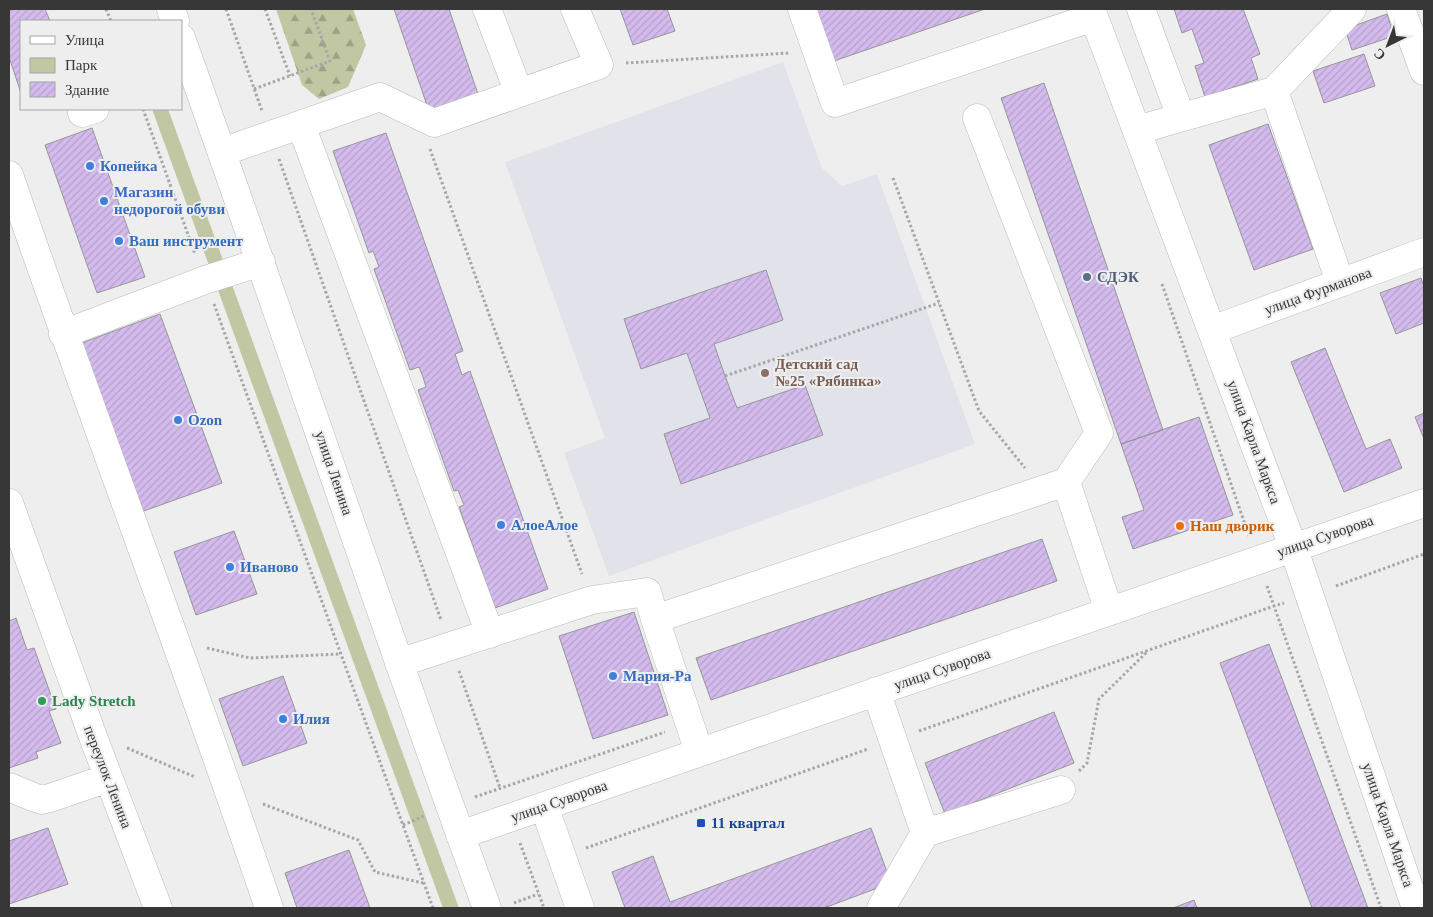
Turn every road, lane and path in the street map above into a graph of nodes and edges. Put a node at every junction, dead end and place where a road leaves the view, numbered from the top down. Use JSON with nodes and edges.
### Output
{"nodes":[{"id":1,"x":226,"y":9,"type":"edge"},
{"id":2,"x":265,"y":9,"type":"edge"},
{"id":3,"x":311,"y":9,"type":"edge"},
{"id":4,"x":488,"y":9,"type":"edge"},
{"id":5,"x":575,"y":9,"type":"edge"},
{"id":6,"x":802,"y":9,"type":"edge"},
{"id":7,"x":1141,"y":9,"type":"edge"},
{"id":8,"x":1352,"y":9,"type":"edge"},
{"id":9,"x":1401,"y":9,"type":"edge"},
{"id":10,"x":1093,"y":13,"type":"edge"},
{"id":11,"x":182,"y":44,"type":"edge"},
{"id":12,"x":817,"y":51,"type":"junction"},
{"id":13,"x":599,"y":65,"type":"junction"},
{"id":14,"x":1424,"y":71,"type":"edge"},
{"id":15,"x":290,"y":76,"type":"junction"},
{"id":16,"x":189,"y":82,"type":"edge"},
{"id":17,"x":254,"y":89,"type":"junction"},
{"id":18,"x":1274,"y":91,"type":"junction"},
{"id":19,"x":519,"y":93,"type":"junction"},
{"id":20,"x":143,"y":110,"type":"edge"},
{"id":21,"x":418,"y":115,"type":"junction"},
{"id":22,"x":1181,"y":117,"type":"junction"},
{"id":23,"x":977,"y":118,"type":"dead end"},
{"id":24,"x":301,"y":125,"type":"junction"},
{"id":25,"x":1137,"y":130,"type":"junction"},
{"id":26,"x":271,"y":135,"type":"junction"},
{"id":27,"x":222,"y":152,"type":"junction"},
{"id":28,"x":9,"y":174,"type":"edge"},
{"id":29,"x":893,"y":178,"type":"dead end"},
{"id":30,"x":1424,"y":252,"type":"edge"},
{"id":31,"x":261,"y":262,"type":"junction"},
{"id":32,"x":205,"y":280,"type":"junction"},
{"id":33,"x":1340,"y":282,"type":"junction"},
{"id":34,"x":939,"y":303,"type":"junction"},
{"id":35,"x":1212,"y":330,"type":"junction"},
{"id":36,"x":63,"y":334,"type":"junction"},
{"id":37,"x":725,"y":376,"type":"dead end"},
{"id":38,"x":1054,"y":486,"type":"junction"},
{"id":39,"x":9,"y":503,"type":"edge"},
{"id":40,"x":1424,"y":503,"type":"edge"},
{"id":41,"x":15,"y":541,"type":"edge"},
{"id":42,"x":1293,"y":547,"type":"junction"},
{"id":43,"x":592,"y":600,"type":"junction"},
{"id":44,"x":1109,"y":611,"type":"junction"},
{"id":45,"x":655,"y":619,"type":"junction"},
{"id":46,"x":490,"y":634,"type":"junction"},
{"id":47,"x":176,"y":640,"type":"junction"},
{"id":48,"x":451,"y":646,"type":"junction"},
{"id":49,"x":1150,"y":649,"type":"junction"},
{"id":50,"x":340,"y":654,"type":"junction"},
{"id":51,"x":399,"y":663,"type":"junction"},
{"id":52,"x":876,"y":692,"type":"junction"},
{"id":53,"x":893,"y":740,"type":"junction"},
{"id":54,"x":699,"y":752,"type":"junction"},
{"id":55,"x":108,"y":778,"type":"junction"},
{"id":56,"x":9,"y":787,"type":"edge"},
{"id":57,"x":1061,"y":790,"type":"joint"},
{"id":58,"x":544,"y":806,"type":"junction"},
{"id":59,"x":511,"y":818,"type":"junction"},
{"id":60,"x":926,"y":833,"type":"junction"},
{"id":61,"x":460,"y":836,"type":"junction"},
{"id":62,"x":562,"y":857,"type":"junction"},
{"id":63,"x":529,"y":868,"type":"junction"},
{"id":64,"x":1414,"y":869,"type":"edge"},
{"id":65,"x":538,"y":894,"type":"junction"},
{"id":66,"x":497,"y":907,"type":"edge"},
{"id":67,"x":158,"y":908,"type":"edge"},
{"id":68,"x":269,"y":908,"type":"edge"},
{"id":69,"x":433,"y":908,"type":"edge"},
{"id":70,"x":544,"y":908,"type":"edge"},
{"id":71,"x":580,"y":908,"type":"edge"},
{"id":72,"x":882,"y":908,"type":"edge"},
{"id":73,"x":1381,"y":908,"type":"edge"},
{"id":74,"x":1416,"y":908,"type":"edge"}],
"edges":[{"from":1,"to":17,"type":"path"},
{"from":2,"to":15,"type":"path"},
{"from":3,"to":15,"type":"path"},
{"from":4,"to":19,"type":"street"},
{"from":5,"to":13,"type":"street"},
{"from":6,"to":12,"type":"street"},
{"from":7,"to":22,"type":"street"},
{"from":8,"to":18,"type":"street"},
{"from":9,"to":14,"type":"street"},
{"from":10,"to":12,"type":"street"},
{"from":10,"to":25,"type":"street","name":"улица Карла Маркса"},
{"from":11,"to":16,"type":"street","name":"улица Ленина"},
{"from":12,"to":13,"type":"path"},
{"from":13,"to":19,"type":"street"},
{"from":15,"to":17,"type":"path"},
{"from":16,"to":27,"type":"street","name":"улица Ленина"},
{"from":17,"to":26,"type":"path"},
{"from":18,"to":22,"type":"street"},
{"from":18,"to":33,"type":"street"},
{"from":19,"to":21,"type":"street"},
{"from":20,"to":32,"type":"path"},
{"from":21,"to":24,"type":"street"},
{"from":21,"to":43,"type":"path"},
{"from":22,"to":25,"type":"street"},
{"from":23,"to":38,"type":"street"},
{"from":24,"to":26,"type":"street"},
{"from":24,"to":46,"type":"street"},
{"from":25,"to":35,"type":"street","name":"улица Карла Маркса"},
{"from":26,"to":27,"type":"street"},
{"from":26,"to":48,"type":"path"},
{"from":27,"to":31,"type":"street","name":"улица Ленина"},
{"from":28,"to":36,"type":"street"},
{"from":29,"to":34,"type":"path"},
{"from":30,"to":33,"type":"street","name":"улица Фурманова"},
{"from":31,"to":32,"type":"street"},
{"from":31,"to":51,"type":"street","name":"улица Ленина"},
{"from":32,"to":36,"type":"street"},
{"from":32,"to":50,"type":"path"},
{"from":33,"to":35,"type":"street","name":"улица Фурманова"},
{"from":34,"to":37,"type":"path"},
{"from":34,"to":38,"type":"path"},
{"from":35,"to":42,"type":"street","name":"улица Карла Маркса"},
{"from":36,"to":47,"type":"street"},
{"from":38,"to":44,"type":"street"},
{"from":38,"to":45,"type":"street"},
{"from":39,"to":41,"type":"street","name":"переулок Ленина"},
{"from":40,"to":42,"type":"street","name":"улица Суворова"},
{"from":41,"to":55,"type":"street","name":"переулок Ленина"},
{"from":42,"to":44,"type":"street","name":"улица Суворова"},
{"from":42,"to":64,"type":"street","name":"улица Карла Маркса"},
{"from":43,"to":45,"type":"street"},
{"from":43,"to":46,"type":"street"},
{"from":44,"to":52,"type":"street","name":"улица Суворова"},
{"from":45,"to":54,"type":"street"},
{"from":46,"to":48,"type":"street"},
{"from":47,"to":50,"type":"path"},
{"from":47,"to":68,"type":"street"},
{"from":48,"to":51,"type":"street"},
{"from":48,"to":59,"type":"path"},
{"from":49,"to":53,"type":"path"},
{"from":49,"to":57,"type":"path"},
{"from":49,"to":73,"type":"path"},
{"from":50,"to":69,"type":"path"},
{"from":51,"to":61,"type":"street","name":"улица Ленина"},
{"from":52,"to":53,"type":"street"},
{"from":52,"to":54,"type":"street","name":"улица Суворова"},
{"from":53,"to":60,"type":"street"},
{"from":53,"to":62,"type":"path"},
{"from":54,"to":58,"type":"street","name":"улица Суворова"},
{"from":55,"to":56,"type":"street"},
{"from":55,"to":67,"type":"street","name":"переулок Ленина"},
{"from":57,"to":60,"type":"street"},
{"from":58,"to":59,"type":"street","name":"улица Суворова"},
{"from":58,"to":62,"type":"street"},
{"from":59,"to":61,"type":"street","name":"улица Суворова"},
{"from":59,"to":63,"type":"path"},
{"from":60,"to":72,"type":"street"},
{"from":61,"to":66,"type":"street","name":"улица Ленина"},
{"from":62,"to":63,"type":"path"},
{"from":62,"to":71,"type":"street"},
{"from":63,"to":65,"type":"path"},
{"from":64,"to":74,"type":"street","name":"улица Карла Маркса"},
{"from":65,"to":66,"type":"path"},
{"from":65,"to":70,"type":"path"}]}
